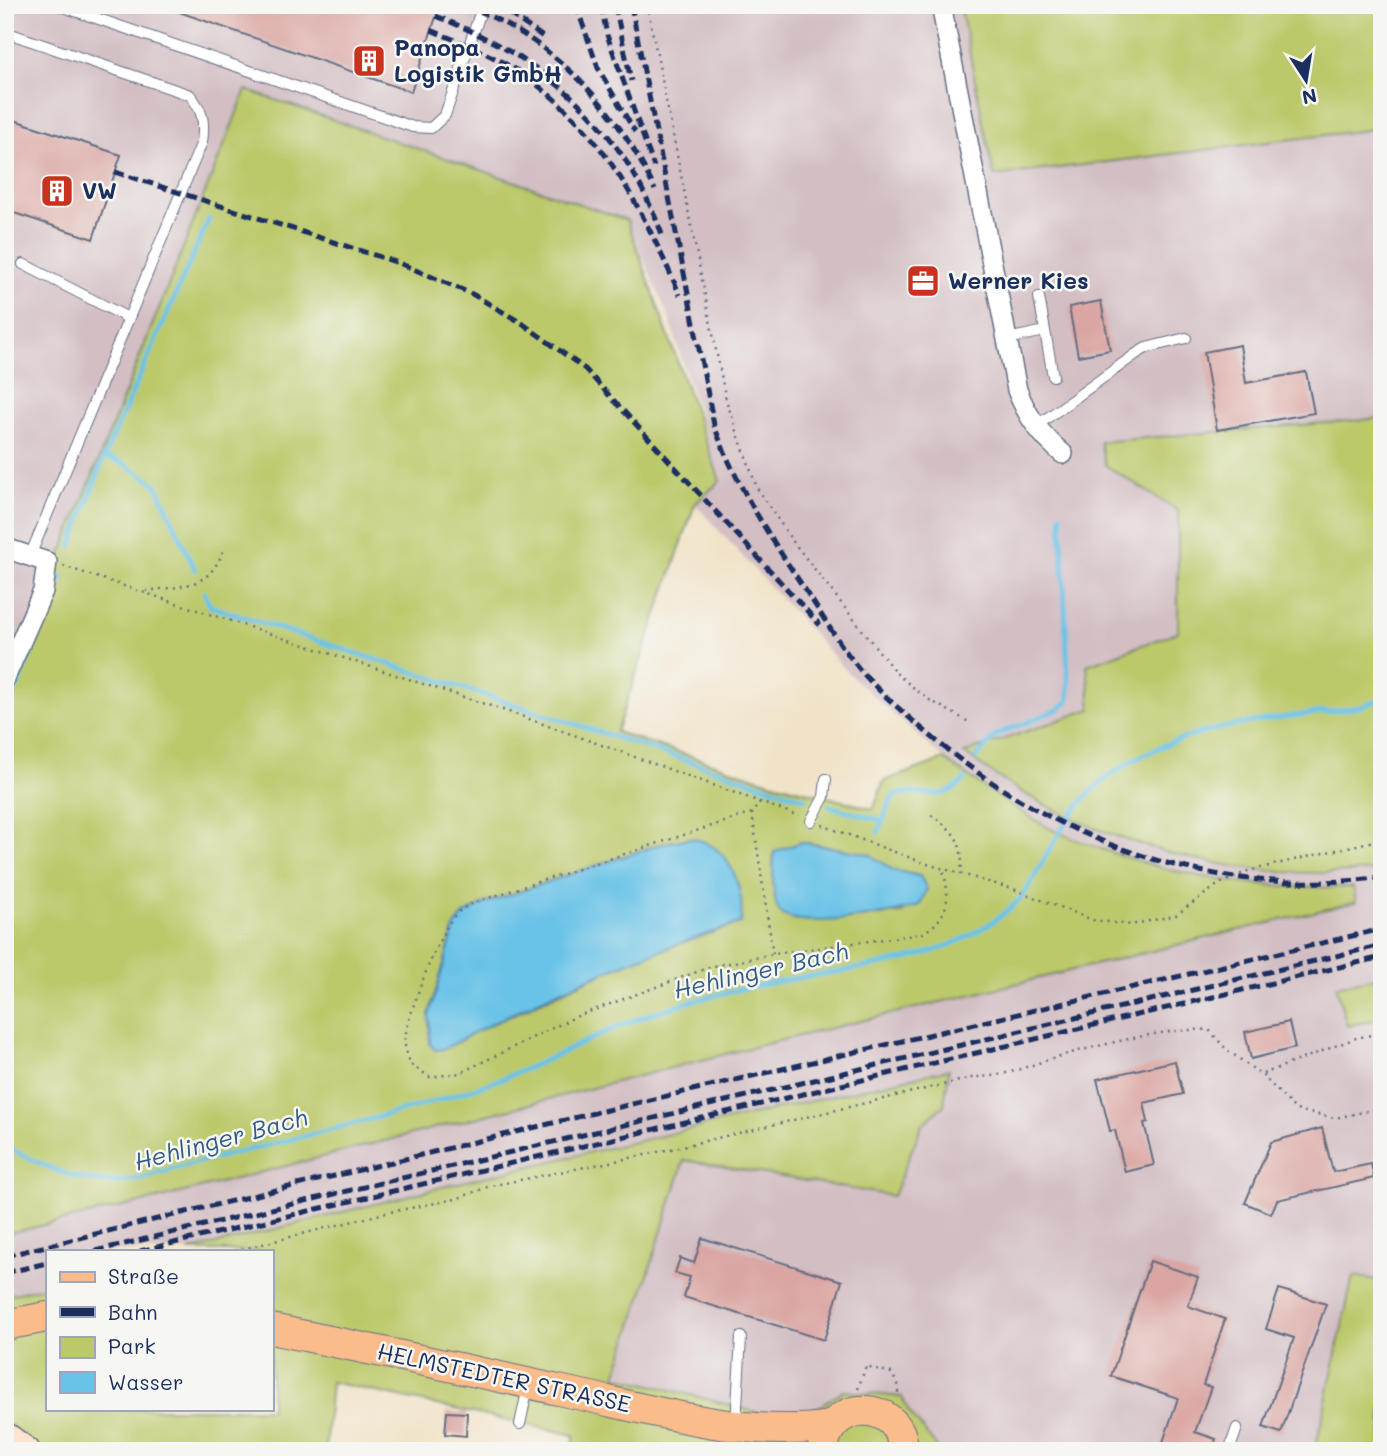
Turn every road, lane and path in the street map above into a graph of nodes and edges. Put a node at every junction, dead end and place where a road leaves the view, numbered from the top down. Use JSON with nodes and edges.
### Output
{"nodes":[{"id":1,"x":58,"y":5,"type":"edge"},
{"id":2,"x":483,"y":5,"type":"edge"},
{"id":3,"x":647,"y":5,"type":"edge"},
{"id":4,"x":941,"y":5,"type":"edge"},
{"id":5,"x":5,"y":32,"type":"edge"},
{"id":6,"x":23,"y":264,"type":"dead end"},
{"id":7,"x":1039,"y":298,"type":"dead end"},
{"id":8,"x":128,"y":318,"type":"junction"},
{"id":9,"x":1045,"y":331,"type":"junction"},
{"id":10,"x":1186,"y":338,"type":"dead end"},
{"id":11,"x":1007,"y":339,"type":"junction"},
{"id":12,"x":1053,"y":376,"type":"dead end"},
{"id":13,"x":1035,"y":427,"type":"junction"},
{"id":14,"x":1063,"y":454,"type":"dead end"},
{"id":15,"x":5,"y":548,"type":"edge"},
{"id":16,"x":223,"y":551,"type":"dead end"},
{"id":17,"x":38,"y":559,"type":"junction"},
{"id":18,"x":143,"y":591,"type":"junction"},
{"id":19,"x":5,"y":678,"type":"edge"},
{"id":20,"x":969,"y":722,"type":"dead end"},
{"id":21,"x":826,"y":779,"type":"dead end"},
{"id":22,"x":760,"y":802,"type":"junction"},
{"id":23,"x":752,"y":813,"type":"junction"},
{"id":24,"x":931,"y":815,"type":"dead end"},
{"id":25,"x":811,"y":821,"type":"junction"},
{"id":26,"x":1382,"y":839,"type":"edge"},
{"id":27,"x":943,"y":870,"type":"junction"},
{"id":28,"x":961,"y":875,"type":"junction"},
{"id":29,"x":773,"y":954,"type":"junction"},
{"id":30,"x":1382,"y":1033,"type":"edge"},
{"id":31,"x":1262,"y":1075,"type":"junction"},
{"id":32,"x":1382,"y":1108,"type":"edge"},
{"id":33,"x":239,"y":1250,"type":"edge"},
{"id":34,"x":46,"y":1317,"type":"edge"},
{"id":35,"x":5,"y":1325,"type":"edge"},
{"id":36,"x":273,"y":1329,"type":"edge"},
{"id":37,"x":740,"y":1337,"type":"dead end"},
{"id":38,"x":529,"y":1383,"type":"junction"},
{"id":39,"x":520,"y":1424,"type":"dead end"},
{"id":40,"x":736,"y":1425,"type":"junction"},
{"id":41,"x":1237,"y":1428,"type":"dead end"},
{"id":42,"x":5,"y":1435,"type":"edge"},
{"id":43,"x":827,"y":1438,"type":"edge"},
{"id":44,"x":907,"y":1449,"type":"edge"},
{"id":45,"x":27,"y":1451,"type":"edge"},
{"id":46,"x":810,"y":1451,"type":"edge"},
{"id":47,"x":1229,"y":1451,"type":"edge"}],
"edges":[{"from":1,"to":2,"type":"lane"},
{"from":3,"to":20,"type":"path"},
{"from":4,"to":11,"type":"street"},
{"from":5,"to":8,"type":"lane"},
{"from":6,"to":8,"type":"lane"},
{"from":7,"to":9,"type":"lane"},
{"from":8,"to":17,"type":"lane"},
{"from":9,"to":11,"type":"lane"},
{"from":9,"to":12,"type":"lane"},
{"from":10,"to":13,"type":"lane"},
{"from":11,"to":13,"type":"street"},
{"from":13,"to":14,"type":"street"},
{"from":15,"to":17,"type":"street"},
{"from":16,"to":18,"type":"path"},
{"from":17,"to":18,"type":"path"},
{"from":17,"to":19,"type":"street"},
{"from":18,"to":22,"type":"path"},
{"from":21,"to":25,"type":"lane"},
{"from":22,"to":23,"type":"path"},
{"from":22,"to":25,"type":"path"},
{"from":23,"to":29,"type":"path"},
{"from":23,"to":29,"type":"path"},
{"from":24,"to":28,"type":"path"},
{"from":25,"to":27,"type":"path"},
{"from":26,"to":28,"type":"path"},
{"from":27,"to":28,"type":"path"},
{"from":27,"to":29,"type":"path"},
{"from":30,"to":31,"type":"path"},
{"from":31,"to":32,"type":"path"},
{"from":31,"to":33,"type":"path"},
{"from":34,"to":35,"type":"main road"},
{"from":36,"to":38,"type":"main road","name":"HELMSTEDTER STRASSE"},
{"from":37,"to":40,"type":"lane"},
{"from":38,"to":39,"type":"lane"},
{"from":38,"to":40,"type":"main road","name":"HELMSTEDTER STRASSE"},
{"from":40,"to":43,"type":"main road","name":"HELMSTEDTER STRASSE"},
{"from":40,"to":46,"type":"main road","name":"HELMSTEDTER STRASSE"},
{"from":41,"to":47,"type":"lane"},
{"from":42,"to":45,"type":"main road"},
{"from":43,"to":44,"type":"main road","name":"HELMSTEDTER STRASSE"}]}
